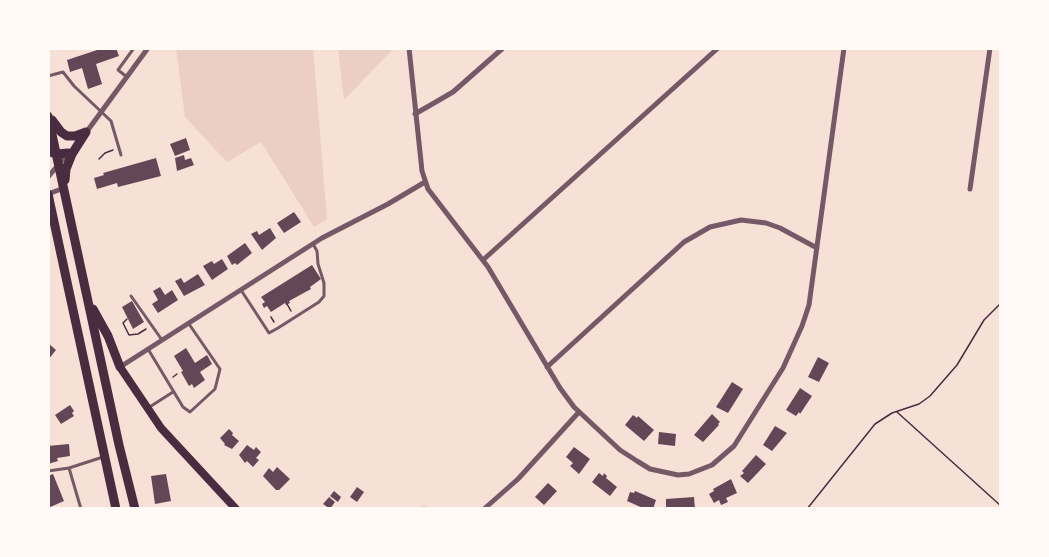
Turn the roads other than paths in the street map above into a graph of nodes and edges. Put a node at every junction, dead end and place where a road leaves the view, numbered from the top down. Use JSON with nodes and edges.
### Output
{"nodes":[{"id":1,"x":134,"y":48,"type":"edge"},
{"id":2,"x":148,"y":48,"type":"edge"},
{"id":3,"x":409,"y":48,"type":"edge"},
{"id":4,"x":503,"y":48,"type":"edge"},
{"id":5,"x":718,"y":48,"type":"edge"},
{"id":6,"x":844,"y":48,"type":"edge"},
{"id":7,"x":990,"y":48,"type":"edge"},
{"id":8,"x":48,"y":76,"type":"edge"},
{"id":9,"x":127,"y":77,"type":"junction"},
{"id":10,"x":100,"y":113,"type":"junction"},
{"id":11,"x":415,"y":114,"type":"junction"},
{"id":12,"x":48,"y":115,"type":"edge"},
{"id":13,"x":86,"y":132,"type":"junction"},
{"id":14,"x":52,"y":152,"type":"edge"},
{"id":15,"x":68,"y":153,"type":"junction"},
{"id":16,"x":121,"y":155,"type":"dead end"},
{"id":17,"x":59,"y":165,"type":"junction"},
{"id":18,"x":48,"y":177,"type":"edge"},
{"id":19,"x":425,"y":182,"type":"junction"},
{"id":20,"x":64,"y":188,"type":"junction"},
{"id":21,"x":970,"y":189,"type":"dead end"},
{"id":22,"x":48,"y":194,"type":"edge"},
{"id":23,"x":313,"y":244,"type":"junction"},
{"id":24,"x":817,"y":248,"type":"junction"},
{"id":25,"x":483,"y":260,"type":"junction"},
{"id":26,"x":241,"y":290,"type":"junction"},
{"id":27,"x":131,"y":296,"type":"dead end"},
{"id":28,"x":88,"y":300,"type":"junction"},
{"id":29,"x":189,"y":324,"type":"junction"},
{"id":30,"x":162,"y":340,"type":"junction"},
{"id":31,"x":148,"y":349,"type":"junction"},
{"id":32,"x":120,"y":367,"type":"junction"},
{"id":33,"x":547,"y":367,"type":"junction"},
{"id":34,"x":174,"y":392,"type":"junction"},
{"id":35,"x":147,"y":409,"type":"junction"},
{"id":36,"x":579,"y":412,"type":"junction"},
{"id":37,"x":104,"y":457,"type":"junction"},
{"id":38,"x":69,"y":468,"type":"junction"},
{"id":39,"x":48,"y":471,"type":"edge"},
{"id":40,"x":81,"y":509,"type":"edge"},
{"id":41,"x":116,"y":509,"type":"edge"},
{"id":42,"x":135,"y":509,"type":"edge"},
{"id":43,"x":236,"y":509,"type":"edge"},
{"id":44,"x":484,"y":509,"type":"edge"}],
"edges":[{"from":1,"to":9,"type":"lane"},
{"from":2,"to":9,"type":"street"},
{"from":3,"to":11,"type":"street"},
{"from":4,"to":11,"type":"street"},
{"from":5,"to":25,"type":"street"},
{"from":6,"to":24,"type":"street"},
{"from":7,"to":21,"type":"street"},
{"from":8,"to":10,"type":"lane"},
{"from":9,"to":10,"type":"street"},
{"from":10,"to":13,"type":"street"},
{"from":10,"to":16,"type":"lane"},
{"from":11,"to":19,"type":"street"},
{"from":12,"to":13,"type":"main road"},
{"from":12,"to":14,"type":"main road"},
{"from":13,"to":15,"type":"street"},
{"from":13,"to":20,"type":"main road"},
{"from":14,"to":15,"type":"main road"},
{"from":14,"to":17,"type":"main road"},
{"from":15,"to":17,"type":"street"},
{"from":17,"to":18,"type":"street"},
{"from":17,"to":20,"type":"main road"},
{"from":19,"to":23,"type":"street"},
{"from":19,"to":25,"type":"street"},
{"from":20,"to":22,"type":"street"},
{"from":20,"to":28,"type":"main road"},
{"from":22,"to":37,"type":"main road"},
{"from":23,"to":26,"type":"street"},
{"from":23,"to":26,"type":"lane"},
{"from":24,"to":33,"type":"street"},
{"from":24,"to":36,"type":"street"},
{"from":25,"to":33,"type":"street"},
{"from":26,"to":29,"type":"street"},
{"from":27,"to":30,"type":"lane"},
{"from":28,"to":32,"type":"main road"},
{"from":28,"to":42,"type":"main road"},
{"from":29,"to":30,"type":"street"},
{"from":29,"to":34,"type":"lane"},
{"from":30,"to":31,"type":"street"},
{"from":31,"to":32,"type":"street"},
{"from":31,"to":34,"type":"lane"},
{"from":32,"to":35,"type":"main road"},
{"from":33,"to":36,"type":"street"},
{"from":34,"to":35,"type":"lane"},
{"from":35,"to":43,"type":"main road"},
{"from":36,"to":44,"type":"street"},
{"from":37,"to":38,"type":"lane"},
{"from":37,"to":41,"type":"main road"},
{"from":38,"to":39,"type":"lane"},
{"from":38,"to":40,"type":"lane"}]}
